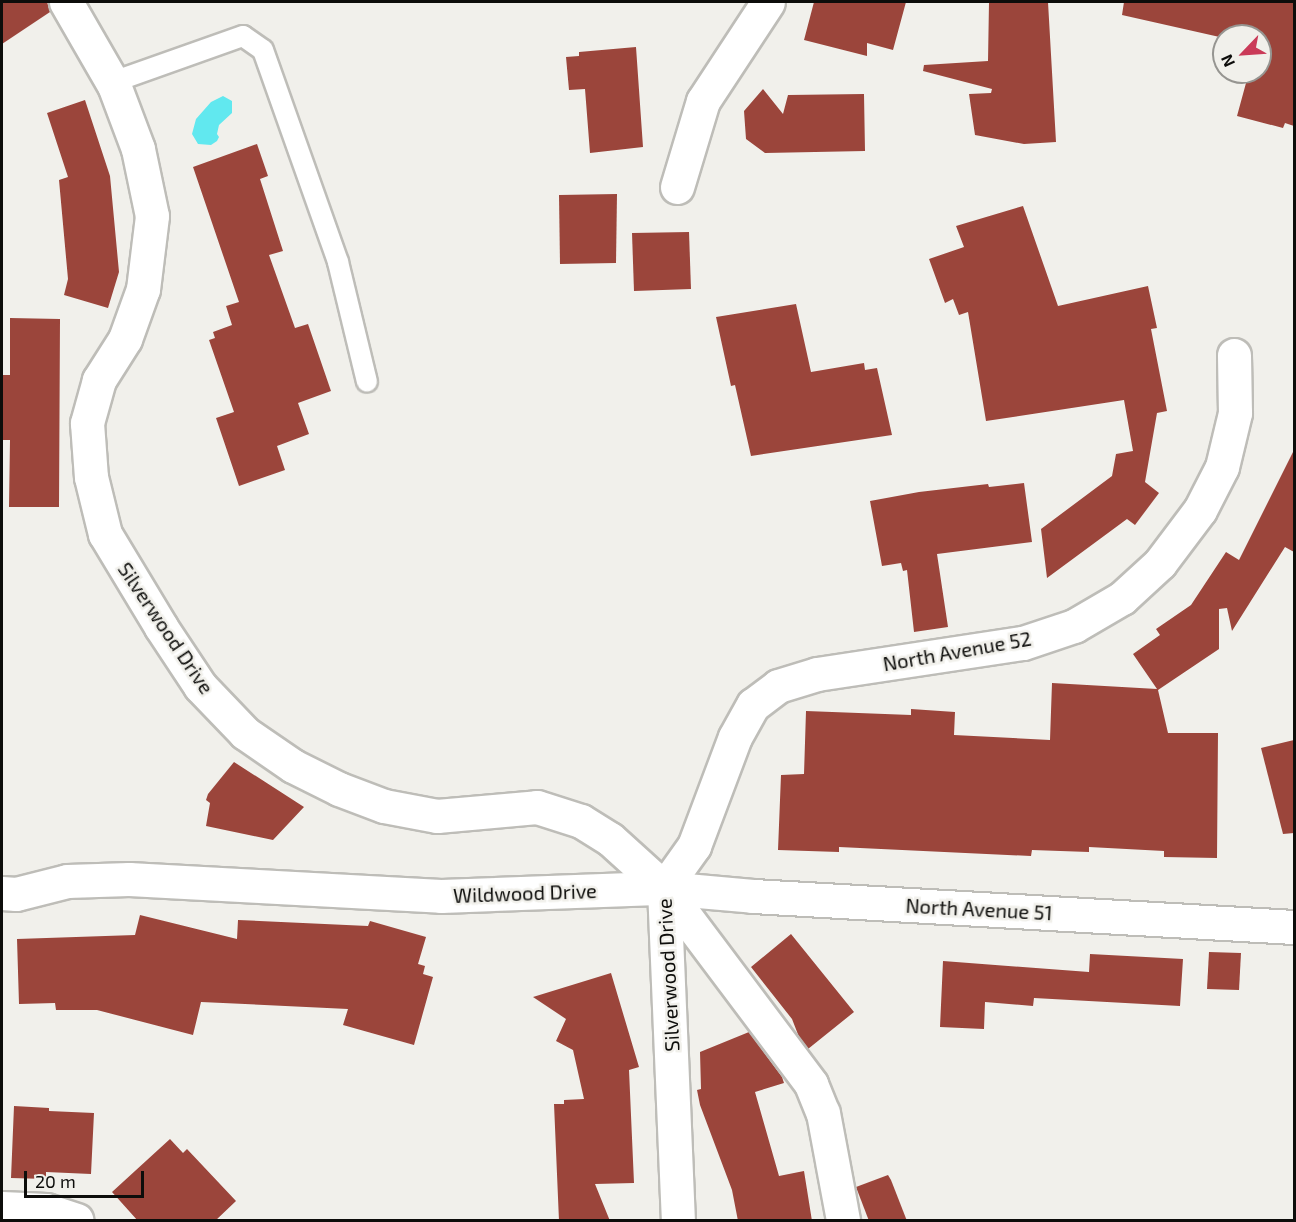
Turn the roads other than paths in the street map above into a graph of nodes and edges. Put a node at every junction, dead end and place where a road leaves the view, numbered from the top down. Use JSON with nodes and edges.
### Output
{"nodes":[{"id":1,"x":66,"y":2,"type":"edge"},
{"id":2,"x":768,"y":2,"type":"edge"},
{"id":3,"x":113,"y":82,"type":"junction"},
{"id":4,"x":677,"y":187,"type":"dead end"},
{"id":5,"x":1234,"y":355,"type":"dead end"},
{"id":6,"x":367,"y":382,"type":"dead end"},
{"id":7,"x":664,"y":888,"type":"junction"},
{"id":8,"x":2,"y":893,"type":"edge"},
{"id":9,"x":1294,"y":927,"type":"edge"},
{"id":10,"x":2,"y":1208,"type":"edge"},
{"id":11,"x":76,"y":1221,"type":"edge"},
{"id":12,"x":678,"y":1221,"type":"edge"},
{"id":13,"x":843,"y":1221,"type":"edge"}],
"edges":[{"from":1,"to":3,"type":"street","name":"Silverwood Drive"},
{"from":2,"to":4,"type":"street"},
{"from":3,"to":6,"type":"lane"},
{"from":3,"to":7,"type":"street","name":"Silverwood Drive"},
{"from":5,"to":7,"type":"street","name":"North Avenue 52"},
{"from":7,"to":8,"type":"street","name":"Wildwood Drive"},
{"from":7,"to":9,"type":"street","name":"North Avenue 51"},
{"from":7,"to":12,"type":"street","name":"Silverwood Drive"},
{"from":7,"to":13,"type":"street"},
{"from":10,"to":11,"type":"street"}]}
